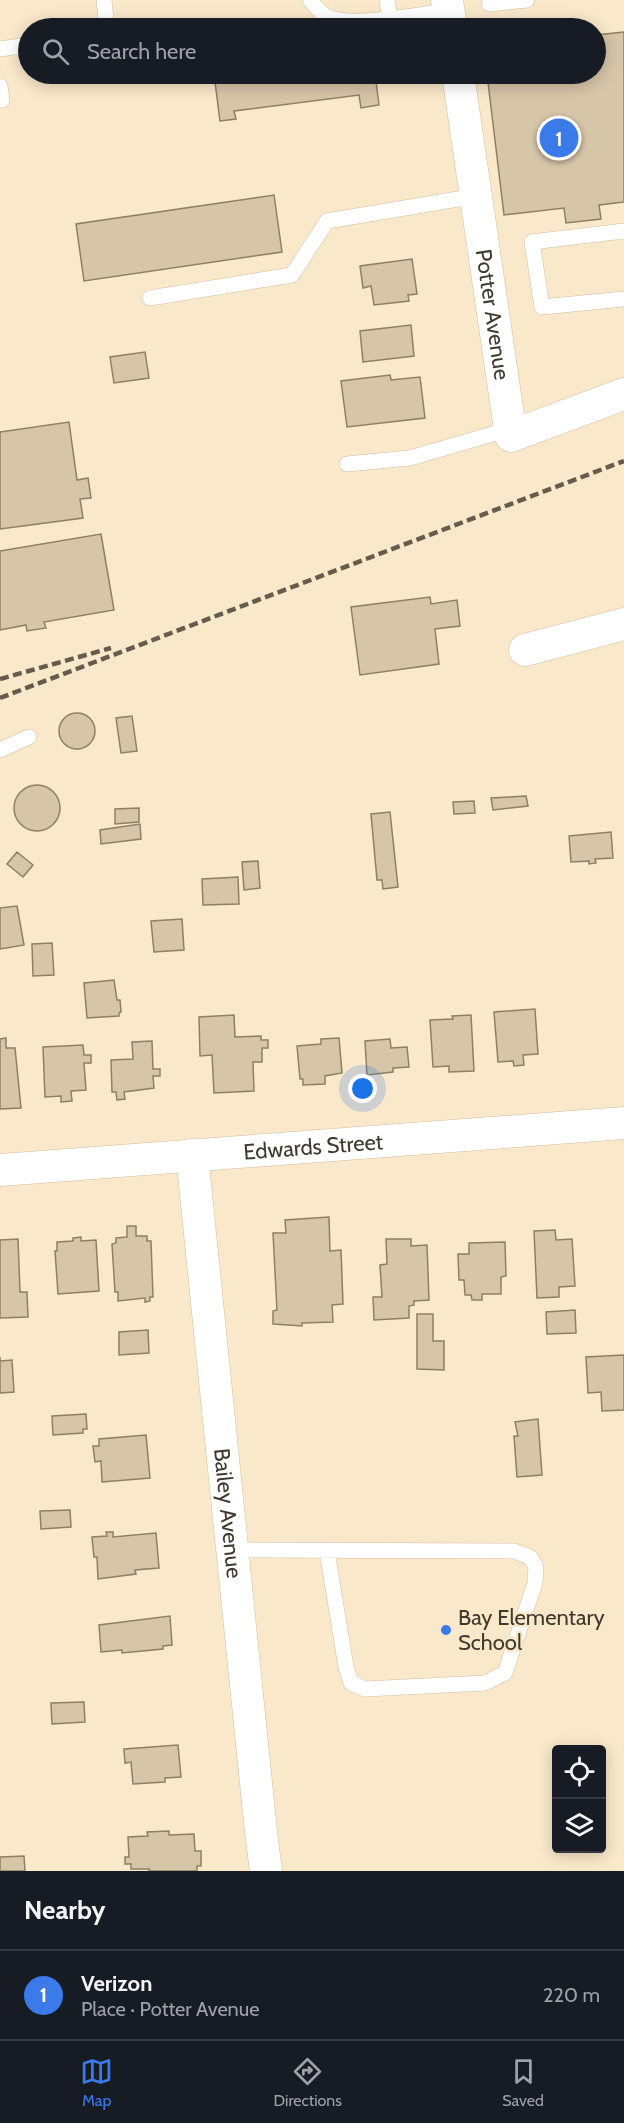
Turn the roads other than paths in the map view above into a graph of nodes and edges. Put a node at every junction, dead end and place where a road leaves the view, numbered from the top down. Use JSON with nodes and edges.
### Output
{"nodes":[{"id":1,"x":104,"y":0,"type":"edge"},
{"id":2,"x":310,"y":0,"type":"edge"},
{"id":3,"x":387,"y":0,"type":"edge"},
{"id":4,"x":527,"y":0,"type":"edge"},
{"id":5,"x":489,"y":4,"type":"dead end"},
{"id":6,"x":449,"y":13,"type":"edge"},
{"id":7,"x":106,"y":18,"type":"edge"},
{"id":8,"x":330,"y":18,"type":"edge"},
{"id":9,"x":390,"y":18,"type":"joint"},
{"id":10,"x":18,"y":46,"type":"edge"},
{"id":11,"x":0,"y":49,"type":"edge"},
{"id":12,"x":459,"y":84,"type":"edge"},
{"id":13,"x":0,"y":86,"type":"edge"},
{"id":14,"x":0,"y":100,"type":"edge"},
{"id":15,"x":476,"y":196,"type":"junction"},
{"id":16,"x":624,"y":231,"type":"edge"},
{"id":17,"x":150,"y":298,"type":"dead end"},
{"id":18,"x":624,"y":298,"type":"edge"},
{"id":19,"x":624,"y":394,"type":"edge"},
{"id":20,"x":510,"y":429,"type":"junction"},
{"id":21,"x":347,"y":464,"type":"dead end"},
{"id":22,"x":624,"y":624,"type":"edge"},
{"id":23,"x":525,"y":650,"type":"dead end"},
{"id":24,"x":29,"y":737,"type":"dead end"},
{"id":25,"x":0,"y":750,"type":"edge"},
{"id":26,"x":624,"y":1123,"type":"edge"},
{"id":27,"x":192,"y":1155,"type":"junction"},
{"id":28,"x":0,"y":1170,"type":"edge"},
{"id":29,"x":232,"y":1550,"type":"junction"},
{"id":30,"x":327,"y":1551,"type":"junction"},
{"id":31,"x":266,"y":1871,"type":"edge"}],
"edges":[{"from":1,"to":7,"type":"lane"},
{"from":2,"to":8,"type":"lane"},
{"from":3,"to":9,"type":"lane"},
{"from":4,"to":5,"type":"lane"},
{"from":6,"to":9,"type":"lane"},
{"from":10,"to":11,"type":"lane"},
{"from":12,"to":15,"type":"street","name":"Potter Avenue"},
{"from":13,"to":14,"type":"lane"},
{"from":15,"to":17,"type":"lane"},
{"from":15,"to":20,"type":"street","name":"Potter Avenue"},
{"from":16,"to":18,"type":"lane"},
{"from":19,"to":20,"type":"street"},
{"from":20,"to":21,"type":"lane"},
{"from":22,"to":23,"type":"street"},
{"from":24,"to":25,"type":"lane"},
{"from":26,"to":27,"type":"street","name":"Edwards Street"},
{"from":27,"to":28,"type":"street","name":"Edwards Street"},
{"from":27,"to":29,"type":"street","name":"Bailey Avenue"},
{"from":29,"to":30,"type":"lane"},
{"from":29,"to":31,"type":"street","name":"Bailey Avenue"},
{"from":30,"to":30,"type":"lane"}]}
